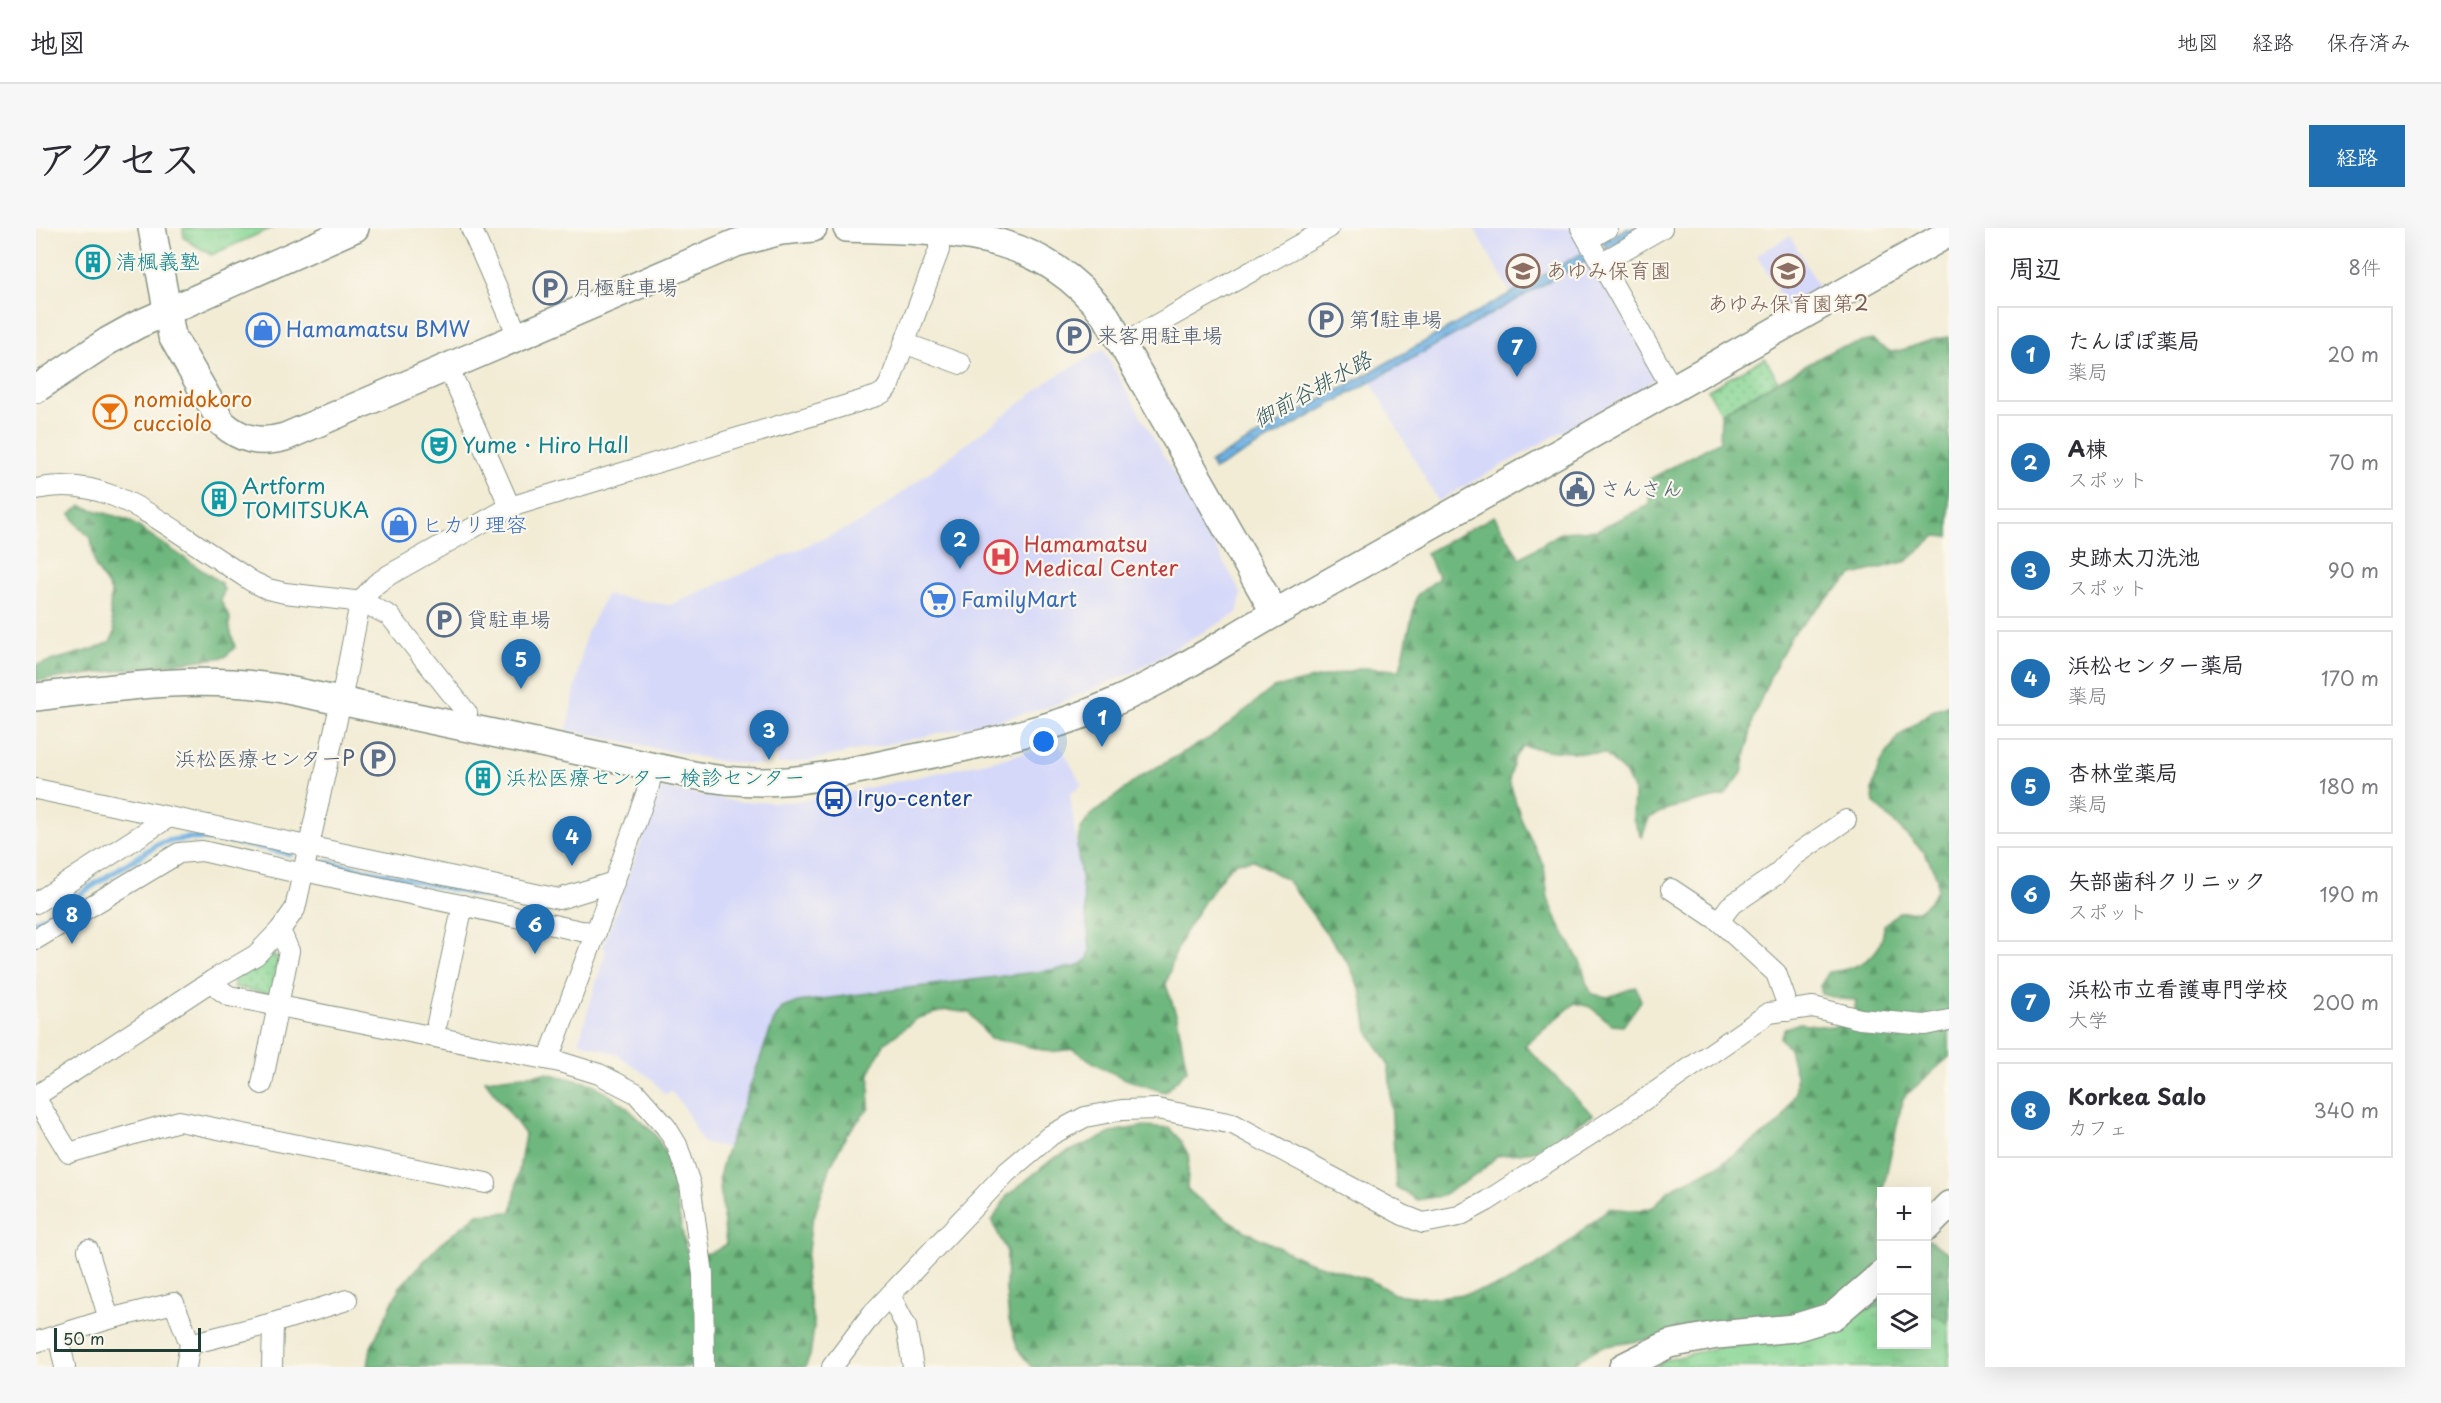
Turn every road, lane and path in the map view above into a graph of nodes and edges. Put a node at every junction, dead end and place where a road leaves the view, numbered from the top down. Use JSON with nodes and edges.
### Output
{"nodes":[{"id":1,"x":152,"y":228,"type":"edge"},
{"id":2,"x":355,"y":228,"type":"edge"},
{"id":3,"x":471,"y":228,"type":"edge"},
{"id":4,"x":813,"y":228,"type":"edge"},
{"id":5,"x":847,"y":228,"type":"edge"},
{"id":6,"x":1329,"y":228,"type":"edge"},
{"id":7,"x":1608,"y":228,"type":"edge"},
{"id":8,"x":1662,"y":228,"type":"edge"},
{"id":9,"x":939,"y":231,"type":"junction"},
{"id":10,"x":1949,"y":233,"type":"edge"},
{"id":11,"x":1584,"y":234,"type":"edge"},
{"id":12,"x":1601,"y":262,"type":"junction"},
{"id":13,"x":167,"y":311,"type":"junction"},
{"id":14,"x":518,"y":336,"type":"junction"},
{"id":15,"x":904,"y":343,"type":"junction"},
{"id":16,"x":1122,"y":344,"type":"junction"},
{"id":17,"x":961,"y":364,"type":"dead end"},
{"id":18,"x":448,"y":366,"type":"junction"},
{"id":19,"x":36,"y":389,"type":"edge"},
{"id":20,"x":1673,"y":390,"type":"junction"},
{"id":21,"x":36,"y":489,"type":"edge"},
{"id":22,"x":510,"y":507,"type":"junction"},
{"id":23,"x":363,"y":602,"type":"junction"},
{"id":24,"x":1275,"y":613,"type":"junction"},
{"id":25,"x":36,"y":697,"type":"edge"},
{"id":26,"x":341,"y":701,"type":"junction"},
{"id":27,"x":464,"y":727,"type":"junction"},
{"id":28,"x":653,"y":767,"type":"junction"},
{"id":29,"x":36,"y":789,"type":"edge"},
{"id":30,"x":169,"y":817,"type":"junction"},
{"id":31,"x":1846,"y":820,"type":"dead end"},
{"id":32,"x":309,"y":845,"type":"junction"},
{"id":33,"x":304,"y":873,"type":"junction"},
{"id":34,"x":614,"y":882,"type":"junction"},
{"id":35,"x":1671,"y":889,"type":"dead end"},
{"id":36,"x":36,"y":903,"type":"edge"},
{"id":37,"x":463,"y":905,"type":"junction"},
{"id":38,"x":1719,"y":921,"type":"junction"},
{"id":39,"x":280,"y":930,"type":"junction"},
{"id":40,"x":596,"y":932,"type":"junction"},
{"id":41,"x":36,"y":939,"type":"edge"},
{"id":42,"x":213,"y":980,"type":"junction"},
{"id":43,"x":278,"y":1005,"type":"junction"},
{"id":44,"x":1786,"y":1011,"type":"junction"},
{"id":45,"x":1949,"y":1020,"type":"edge"},
{"id":46,"x":437,"y":1023,"type":"dead end"},
{"id":47,"x":552,"y":1049,"type":"dead end"},
{"id":48,"x":262,"y":1084,"type":"dead end"},
{"id":49,"x":36,"y":1098,"type":"edge"},
{"id":50,"x":486,"y":1183,"type":"dead end"},
{"id":51,"x":1949,"y":1205,"type":"edge"},
{"id":52,"x":1931,"y":1223,"type":"edge"},
{"id":53,"x":88,"y":1250,"type":"dead end"},
{"id":54,"x":1877,"y":1278,"type":"edge"},
{"id":55,"x":890,"y":1295,"type":"junction"},
{"id":56,"x":347,"y":1300,"type":"dead end"},
{"id":57,"x":109,"y":1319,"type":"junction"},
{"id":58,"x":273,"y":1323,"type":"junction"},
{"id":59,"x":58,"y":1335,"type":"junction"},
{"id":60,"x":36,"y":1342,"type":"edge"},
{"id":61,"x":190,"y":1344,"type":"junction"},
{"id":62,"x":65,"y":1367,"type":"edge"},
{"id":63,"x":186,"y":1367,"type":"edge"},
{"id":64,"x":272,"y":1367,"type":"edge"},
{"id":65,"x":704,"y":1367,"type":"edge"},
{"id":66,"x":832,"y":1367,"type":"edge"},
{"id":67,"x":913,"y":1367,"type":"edge"},
{"id":68,"x":1623,"y":1367,"type":"edge"}],
"edges":[{"from":1,"to":13,"type":"street"},
{"from":2,"to":13,"type":"street"},
{"from":3,"to":14,"type":"street"},
{"from":4,"to":14,"type":"street"},
{"from":5,"to":9,"type":"street"},
{"from":6,"to":16,"type":"street"},
{"from":7,"to":11,"type":"street"},
{"from":8,"to":12,"type":"street"},
{"from":9,"to":15,"type":"street"},
{"from":9,"to":16,"type":"street"},
{"from":10,"to":20,"type":"street"},
{"from":11,"to":12,"type":"street"},
{"from":12,"to":20,"type":"street"},
{"from":13,"to":18,"type":"street"},
{"from":13,"to":19,"type":"street"},
{"from":14,"to":18,"type":"street"},
{"from":15,"to":17,"type":"street"},
{"from":15,"to":22,"type":"street"},
{"from":16,"to":24,"type":"street"},
{"from":18,"to":22,"type":"street"},
{"from":20,"to":24,"type":"street"},
{"from":21,"to":23,"type":"street"},
{"from":22,"to":23,"type":"street"},
{"from":23,"to":26,"type":"street"},
{"from":23,"to":27,"type":"street"},
{"from":24,"to":28,"type":"street"},
{"from":25,"to":26,"type":"street"},
{"from":26,"to":27,"type":"street"},
{"from":26,"to":32,"type":"street"},
{"from":27,"to":28,"type":"street"},
{"from":28,"to":34,"type":"street"},
{"from":29,"to":30,"type":"street"},
{"from":30,"to":32,"type":"street"},
{"from":30,"to":36,"type":"street"},
{"from":31,"to":38,"type":"street"},
{"from":32,"to":33,"type":"street"},
{"from":32,"to":34,"type":"street"},
{"from":33,"to":37,"type":"street"},
{"from":33,"to":39,"type":"street"},
{"from":33,"to":41,"type":"street"},
{"from":34,"to":40,"type":"street"},
{"from":35,"to":38,"type":"street"},
{"from":37,"to":40,"type":"street"},
{"from":37,"to":46,"type":"street"},
{"from":38,"to":44,"type":"street"},
{"from":39,"to":42,"type":"street"},
{"from":39,"to":43,"type":"street"},
{"from":40,"to":47,"type":"street"},
{"from":42,"to":43,"type":"street"},
{"from":42,"to":49,"type":"street"},
{"from":43,"to":48,"type":"street"},
{"from":43,"to":65,"type":"street"},
{"from":44,"to":45,"type":"street"},
{"from":44,"to":55,"type":"street"},
{"from":49,"to":50,"type":"street"},
{"from":51,"to":52,"type":"street"},
{"from":53,"to":57,"type":"street"},
{"from":54,"to":68,"type":"street"},
{"from":55,"to":66,"type":"street"},
{"from":55,"to":67,"type":"street"},
{"from":56,"to":58,"type":"street"},
{"from":57,"to":59,"type":"street"},
{"from":57,"to":61,"type":"street"},
{"from":58,"to":61,"type":"street"},
{"from":58,"to":64,"type":"street"},
{"from":59,"to":60,"type":"street"},
{"from":59,"to":62,"type":"street"},
{"from":61,"to":63,"type":"street"}]}
